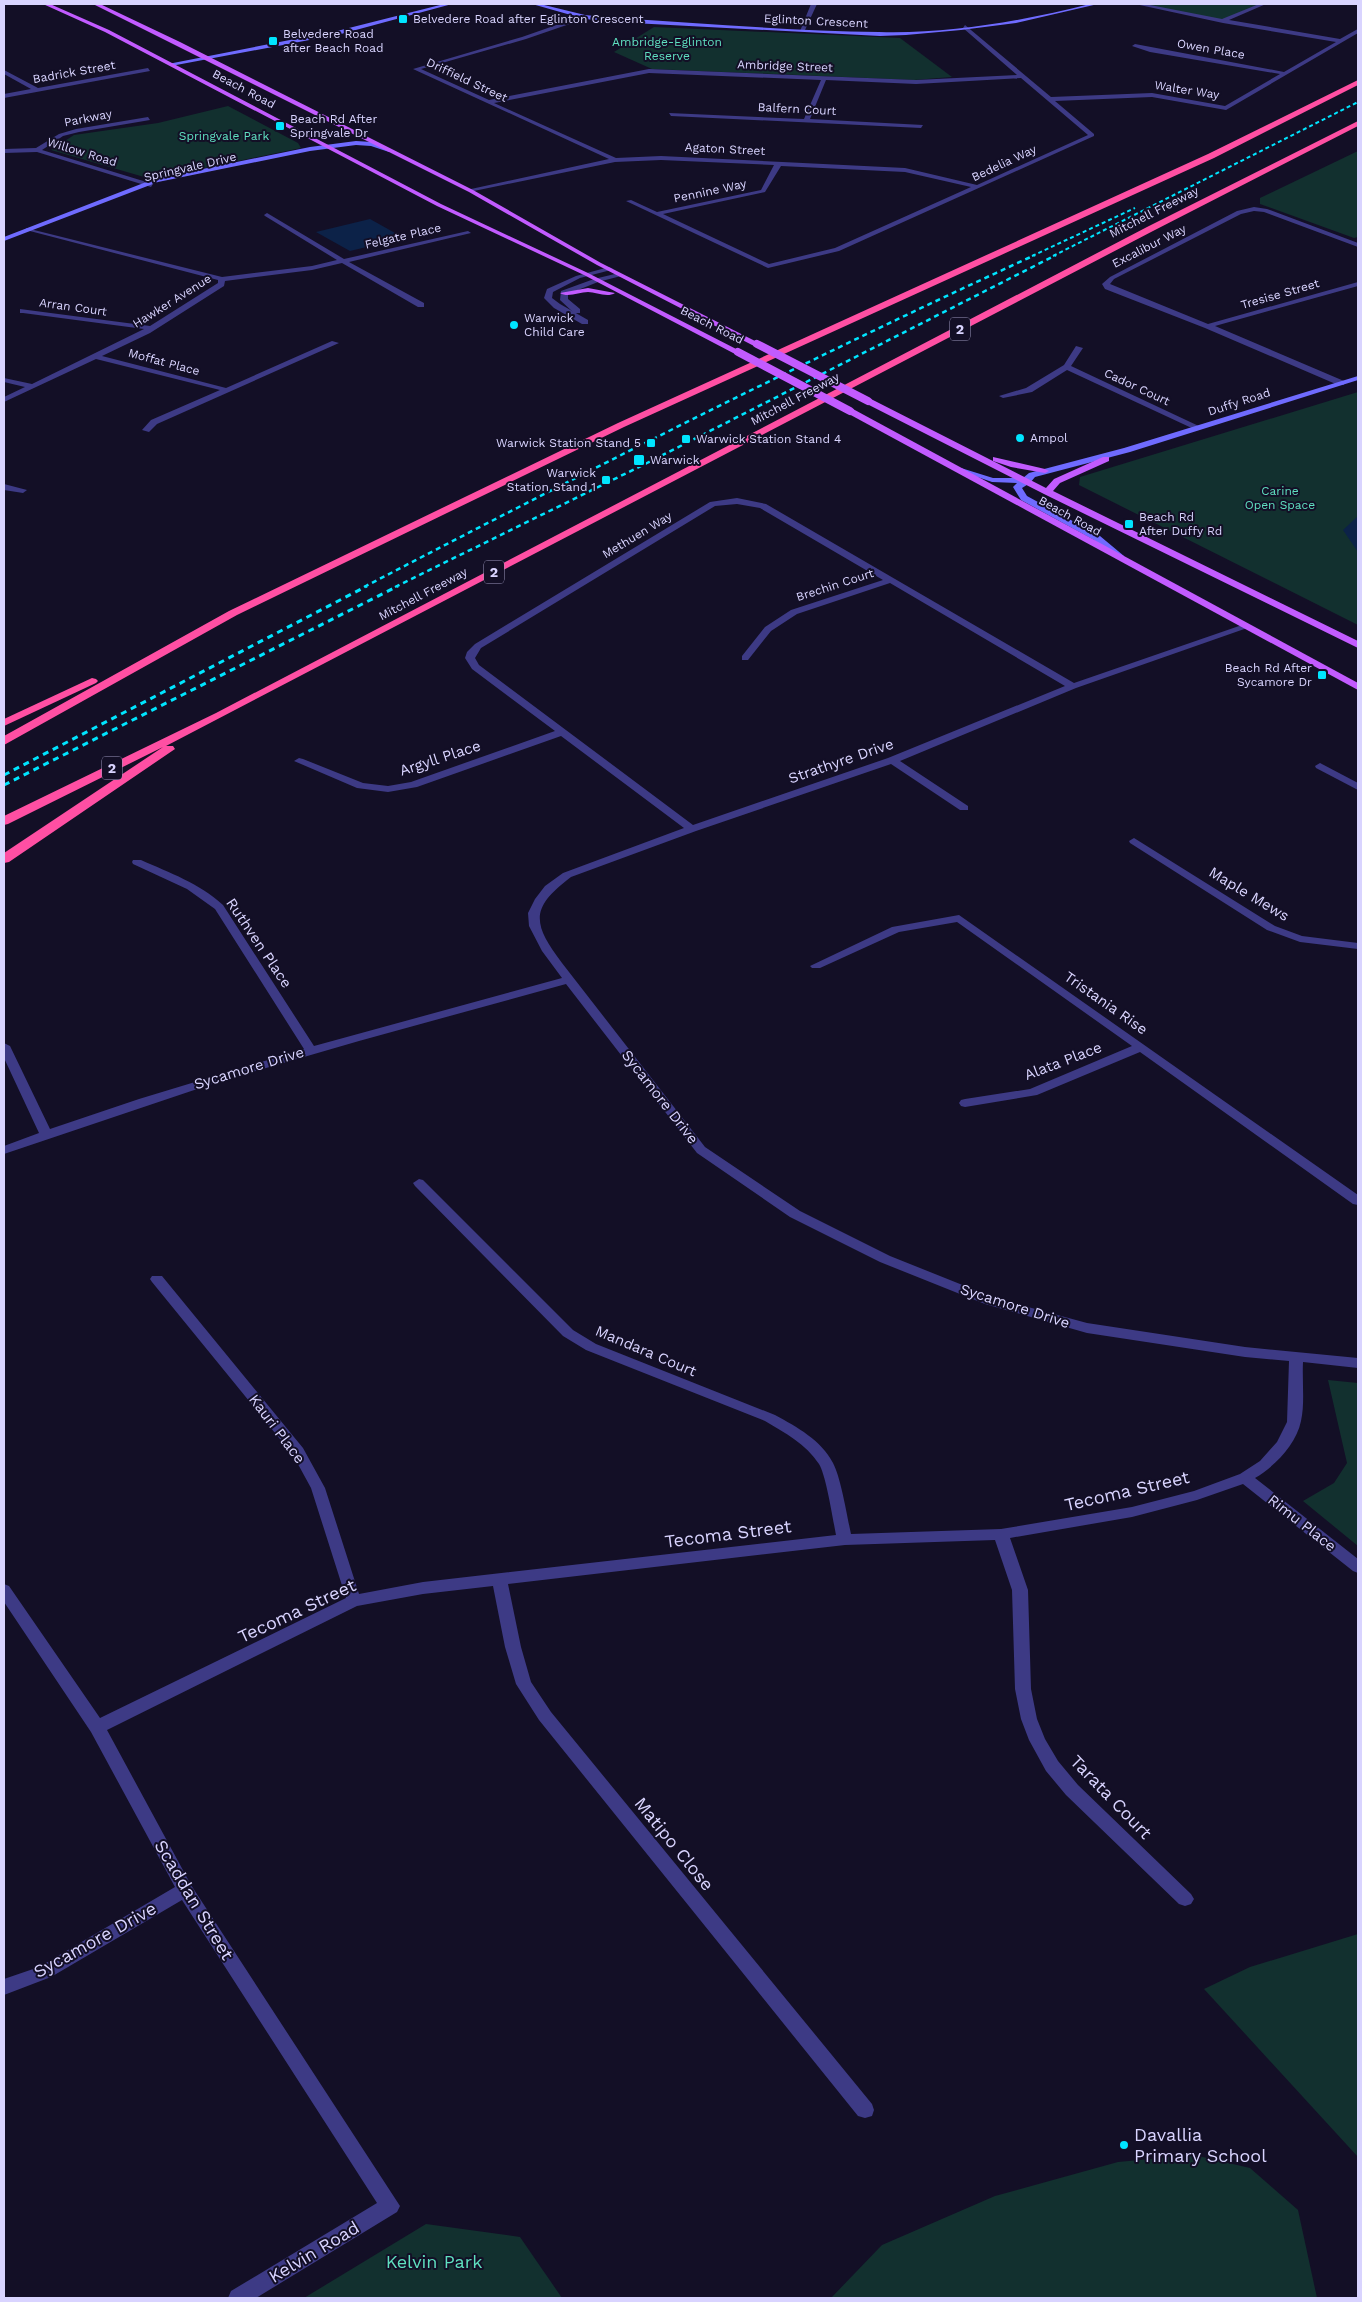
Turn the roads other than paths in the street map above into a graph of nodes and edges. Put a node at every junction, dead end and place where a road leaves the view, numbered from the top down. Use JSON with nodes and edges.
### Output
{"nodes":[{"id":1,"x":46,"y":4,"type":"edge"},
{"id":2,"x":96,"y":4,"type":"edge"},
{"id":3,"x":438,"y":4,"type":"edge"},
{"id":4,"x":449,"y":4,"type":"edge"},
{"id":5,"x":534,"y":4,"type":"edge"},
{"id":6,"x":814,"y":4,"type":"edge"},
{"id":7,"x":1095,"y":4,"type":"edge"},
{"id":8,"x":1138,"y":4,"type":"edge"},
{"id":9,"x":1263,"y":4,"type":"edge"},
{"id":10,"x":585,"y":17,"type":"junction"},
{"id":11,"x":1223,"y":21,"type":"junction"},
{"id":12,"x":965,"y":28,"type":"junction"},
{"id":13,"x":802,"y":30,"type":"junction"},
{"id":14,"x":1358,"y":31,"type":"edge"},
{"id":15,"x":1342,"y":41,"type":"junction"},
{"id":16,"x":1135,"y":46,"type":"dead end"},
{"id":17,"x":206,"y":56,"type":"junction"},
{"id":18,"x":168,"y":63,"type":"junction"},
{"id":19,"x":148,"y":70,"type":"dead end"},
{"id":20,"x":4,"y":72,"type":"edge"},
{"id":21,"x":1283,"y":73,"type":"junction"},
{"id":22,"x":1358,"y":73,"type":"edge"},
{"id":23,"x":1023,"y":76,"type":"junction"},
{"id":24,"x":824,"y":79,"type":"junction"},
{"id":25,"x":1358,"y":82,"type":"edge"},
{"id":26,"x":37,"y":90,"type":"junction"},
{"id":27,"x":4,"y":96,"type":"edge"},
{"id":28,"x":1051,"y":99,"type":"junction"},
{"id":29,"x":488,"y":102,"type":"junction"},
{"id":30,"x":1306,"y":107,"type":"junction"},
{"id":31,"x":671,"y":114,"type":"dead end"},
{"id":32,"x":148,"y":120,"type":"dead end"},
{"id":33,"x":806,"y":121,"type":"junction"},
{"id":34,"x":1358,"y":123,"type":"edge"},
{"id":35,"x":341,"y":126,"type":"junction"},
{"id":36,"x":921,"y":126,"type":"dead end"},
{"id":37,"x":329,"y":147,"type":"junction"},
{"id":38,"x":37,"y":150,"type":"junction"},
{"id":39,"x":389,"y":150,"type":"junction"},
{"id":40,"x":4,"y":151,"type":"edge"},
{"id":41,"x":615,"y":160,"type":"junction"},
{"id":42,"x":779,"y":163,"type":"junction"},
{"id":43,"x":148,"y":184,"type":"junction"},
{"id":44,"x":979,"y":187,"type":"junction"},
{"id":45,"x":470,"y":191,"type":"junction"},
{"id":46,"x":630,"y":200,"type":"dead end"},
{"id":47,"x":660,"y":213,"type":"junction"},
{"id":48,"x":267,"y":215,"type":"dead end"},
{"id":49,"x":32,"y":230,"type":"junction"},
{"id":50,"x":468,"y":232,"type":"dead end"},
{"id":51,"x":4,"y":239,"type":"edge"},
{"id":52,"x":4,"y":244,"type":"edge"},
{"id":53,"x":1358,"y":245,"type":"edge"},
{"id":54,"x":343,"y":261,"type":"junction"},
{"id":55,"x":768,"y":266,"type":"joint"},
{"id":56,"x":609,"y":269,"type":"junction"},
{"id":57,"x":586,"y":274,"type":"junction"},
{"id":58,"x":619,"y":275,"type":"junction"},
{"id":59,"x":222,"y":279,"type":"junction"},
{"id":60,"x":596,"y":280,"type":"junction"},
{"id":61,"x":1358,"y":284,"type":"edge"},
{"id":62,"x":564,"y":293,"type":"junction"},
{"id":63,"x":631,"y":297,"type":"junction"},
{"id":64,"x":421,"y":306,"type":"dead end"},
{"id":65,"x":23,"y":311,"type":"dead end"},
{"id":66,"x":577,"y":311,"type":"dead end"},
{"id":67,"x":584,"y":322,"type":"dead end"},
{"id":68,"x":1208,"y":326,"type":"junction"},
{"id":69,"x":150,"y":328,"type":"junction"},
{"id":70,"x":335,"y":343,"type":"dead end"},
{"id":71,"x":1079,"y":348,"type":"dead end"},
{"id":72,"x":95,"y":356,"type":"junction"},
{"id":73,"x":1067,"y":368,"type":"junction"},
{"id":74,"x":1358,"y":378,"type":"edge"},
{"id":75,"x":4,"y":380,"type":"edge"},
{"id":76,"x":1341,"y":383,"type":"junction"},
{"id":77,"x":32,"y":386,"type":"junction"},
{"id":78,"x":226,"y":390,"type":"junction"},
{"id":79,"x":1003,"y":396,"type":"dead end"},
{"id":80,"x":4,"y":400,"type":"edge"},
{"id":81,"x":904,"y":420,"type":"junction"},
{"id":82,"x":1198,"y":428,"type":"junction"},
{"id":83,"x":146,"y":430,"type":"dead end"},
{"id":84,"x":1127,"y":450,"type":"junction"},
{"id":85,"x":1106,"y":459,"type":"junction"},
{"id":86,"x":952,"y":466,"type":"junction"},
{"id":87,"x":1045,"y":471,"type":"junction"},
{"id":88,"x":1023,"y":481,"type":"junction"},
{"id":89,"x":4,"y":487,"type":"edge"},
{"id":90,"x":22,"y":490,"type":"dead end"},
{"id":91,"x":1047,"y":492,"type":"junction"},
{"id":92,"x":1122,"y":559,"type":"junction"},
{"id":93,"x":891,"y":580,"type":"junction"},
{"id":94,"x":233,"y":613,"type":"junction"},
{"id":95,"x":1245,"y":627,"type":"junction"},
{"id":96,"x":1358,"y":645,"type":"edge"},
{"id":97,"x":745,"y":658,"type":"dead end"},
{"id":98,"x":1073,"y":686,"type":"junction"},
{"id":99,"x":1358,"y":687,"type":"edge"},
{"id":100,"x":220,"y":716,"type":"junction"},
{"id":101,"x":4,"y":723,"type":"edge"},
{"id":102,"x":562,"y":732,"type":"junction"},
{"id":103,"x":4,"y":741,"type":"edge"},
{"id":104,"x":892,"y":760,"type":"junction"},
{"id":105,"x":299,"y":761,"type":"dead end"},
{"id":106,"x":1320,"y":766,"type":"dead end"},
{"id":107,"x":1358,"y":787,"type":"edge"},
{"id":108,"x":964,"y":808,"type":"dead end"},
{"id":109,"x":4,"y":822,"type":"edge"},
{"id":110,"x":692,"y":829,"type":"junction"},
{"id":111,"x":1134,"y":841,"type":"dead end"},
{"id":112,"x":4,"y":859,"type":"edge"},
{"id":113,"x":137,"y":862,"type":"dead end"},
{"id":114,"x":1358,"y":946,"type":"edge"},
{"id":115,"x":816,"y":966,"type":"dead end"},
{"id":116,"x":569,"y":980,"type":"junction"},
{"id":117,"x":4,"y":1046,"type":"edge"},
{"id":118,"x":1141,"y":1048,"type":"junction"},
{"id":119,"x":311,"y":1050,"type":"junction"},
{"id":120,"x":964,"y":1103,"type":"dead end"},
{"id":121,"x":46,"y":1134,"type":"junction"},
{"id":122,"x":4,"y":1150,"type":"edge"},
{"id":123,"x":419,"y":1183,"type":"dead end"},
{"id":124,"x":1358,"y":1202,"type":"edge"},
{"id":125,"x":158,"y":1279,"type":"dead end"},
{"id":126,"x":1296,"y":1357,"type":"junction"},
{"id":127,"x":1358,"y":1363,"type":"edge"},
{"id":128,"x":1245,"y":1478,"type":"junction"},
{"id":129,"x":1001,"y":1534,"type":"junction"},
{"id":130,"x":845,"y":1540,"type":"junction"},
{"id":131,"x":1358,"y":1567,"type":"edge"},
{"id":132,"x":499,"y":1579,"type":"junction"},
{"id":133,"x":4,"y":1590,"type":"edge"},
{"id":134,"x":354,"y":1601,"type":"junction"},
{"id":135,"x":98,"y":1727,"type":"junction"},
{"id":136,"x":185,"y":1890,"type":"junction"},
{"id":137,"x":1186,"y":1898,"type":"dead end"},
{"id":138,"x":4,"y":1986,"type":"edge"},
{"id":139,"x":864,"y":2110,"type":"dead end"},
{"id":140,"x":390,"y":2206,"type":"joint"},
{"id":141,"x":238,"y":2298,"type":"edge"}],
"edges":[{"from":1,"to":18,"type":"main road","name":"Beach Road"},
{"from":2,"to":17,"type":"main road","name":"Beach Road"},
{"from":3,"to":17,"type":"street"},
{"from":4,"to":17,"type":"street"},
{"from":5,"to":10,"type":"street","name":"Eglinton Crescent"},
{"from":6,"to":13,"type":"street"},
{"from":7,"to":12,"type":"street","name":"Eglinton Crescent"},
{"from":8,"to":11,"type":"street"},
{"from":9,"to":11,"type":"street"},
{"from":10,"to":13,"type":"street","name":"Eglinton Crescent"},
{"from":10,"to":29,"type":"street","name":"Driffield Street"},
{"from":11,"to":15,"type":"street"},
{"from":12,"to":13,"type":"street","name":"Eglinton Crescent"},
{"from":12,"to":23,"type":"street","name":"Bedelia Way"},
{"from":14,"to":15,"type":"street","name":"Walter Way"},
{"from":15,"to":21,"type":"street","name":"Walter Way"},
{"from":16,"to":21,"type":"street","name":"Owen Place"},
{"from":17,"to":18,"type":"street"},
{"from":17,"to":35,"type":"main road","name":"Beach Road"},
{"from":18,"to":37,"type":"main road","name":"Beach Road"},
{"from":19,"to":26,"type":"street","name":"Badrick Street"},
{"from":20,"to":26,"type":"street"},
{"from":21,"to":28,"type":"street","name":"Walter Way"},
{"from":22,"to":30,"type":"highway"},
{"from":23,"to":24,"type":"street","name":"Ambridge Street"},
{"from":23,"to":28,"type":"street","name":"Bedelia Way"},
{"from":24,"to":29,"type":"street","name":"Ambridge Street"},
{"from":24,"to":33,"type":"street"},
{"from":25,"to":30,"type":"highway","name":"Mitchell Freeway"},
{"from":26,"to":27,"type":"street","name":"Badrick Street"},
{"from":28,"to":44,"type":"street","name":"Bedelia Way"},
{"from":29,"to":41,"type":"street","name":"Driffield Street"},
{"from":30,"to":94,"type":"highway","name":"Mitchell Freeway"},
{"from":31,"to":33,"type":"street","name":"Balfern Court"},
{"from":32,"to":38,"type":"street","name":"Parkway"},
{"from":33,"to":36,"type":"street","name":"Balfern Court"},
{"from":34,"to":100,"type":"highway","name":"Mitchell Freeway","number":"2"},
{"from":35,"to":37,"type":"street","name":"Springvale Drive"},
{"from":35,"to":39,"type":"main road","name":"Beach Road"},
{"from":37,"to":39,"type":"street","name":"Springvale Drive"},
{"from":37,"to":43,"type":"street","name":"Springvale Drive"},
{"from":37,"to":57,"type":"main road","name":"Beach Road"},
{"from":38,"to":40,"type":"street","name":"Willow Road"},
{"from":38,"to":43,"type":"street","name":"Willow Road"},
{"from":39,"to":45,"type":"main road","name":"Beach Road"},
{"from":41,"to":42,"type":"street","name":"Agaton Street"},
{"from":41,"to":45,"type":"street","name":"Agaton Street"},
{"from":42,"to":44,"type":"street","name":"Agaton Street"},
{"from":42,"to":47,"type":"street","name":"Pennine Way"},
{"from":43,"to":49,"type":"street","name":"Springvale Drive"},
{"from":44,"to":55,"type":"street","name":"Bedelia Way"},
{"from":45,"to":56,"type":"main road","name":"Beach Road"},
{"from":46,"to":47,"type":"street","name":"Pennine Way"},
{"from":47,"to":55,"type":"street","name":"Pennine Way"},
{"from":48,"to":54,"type":"street","name":"Felgate Place"},
{"from":49,"to":51,"type":"street","name":"Springvale Drive"},
{"from":49,"to":52,"type":"street","name":"Springvale Drive"},
{"from":49,"to":59,"type":"street","name":"Hawker Avenue"},
{"from":50,"to":54,"type":"street","name":"Felgate Place"},
{"from":53,"to":68,"type":"street","name":"Excalibur Way"},
{"from":54,"to":59,"type":"street","name":"Felgate Place"},
{"from":54,"to":64,"type":"street","name":"Felgate Place"},
{"from":56,"to":57,"type":"street"},
{"from":56,"to":58,"type":"main road","name":"Beach Road"},
{"from":57,"to":60,"type":"main road","name":"Beach Road"},
{"from":57,"to":67,"type":"street"},
{"from":58,"to":60,"type":"street"},
{"from":58,"to":81,"type":"main road","name":"Beach Road","bridge":true},
{"from":59,"to":69,"type":"street","name":"Hawker Avenue"},
{"from":60,"to":62,"type":"street"},
{"from":60,"to":63,"type":"main road","name":"Beach Road"},
{"from":61,"to":68,"type":"street","name":"Tresise Street"},
{"from":62,"to":63,"type":"main road"},
{"from":62,"to":66,"type":"street"},
{"from":63,"to":86,"type":"main road","name":"Beach Road","bridge":true},
{"from":65,"to":69,"type":"street","name":"Arran Court"},
{"from":68,"to":76,"type":"street","name":"Excalibur Way"},
{"from":69,"to":72,"type":"street","name":"Hawker Avenue"},
{"from":70,"to":78,"type":"street","name":"Moffat Place"},
{"from":71,"to":73,"type":"street"},
{"from":72,"to":77,"type":"street","name":"Hawker Avenue"},
{"from":72,"to":78,"type":"street","name":"Moffat Place"},
{"from":73,"to":79,"type":"street"},
{"from":73,"to":82,"type":"street","name":"Cador Court"},
{"from":74,"to":76,"type":"street","name":"Duffy Road"},
{"from":75,"to":77,"type":"street"},
{"from":76,"to":82,"type":"street","name":"Duffy Road"},
{"from":77,"to":80,"type":"street","name":"Hawker Avenue"},
{"from":78,"to":83,"type":"street","name":"Moffat Place"},
{"from":81,"to":87,"type":"main road"},
{"from":81,"to":88,"type":"main road","name":"Beach Road"},
{"from":82,"to":84,"type":"street","name":"Duffy Road"},
{"from":84,"to":85,"type":"street","name":"Duffy Road"},
{"from":84,"to":87,"type":"street","name":"Duffy Road"},
{"from":85,"to":88,"type":"street","name":"Duffy Road"},
{"from":85,"to":91,"type":"main road"},
{"from":86,"to":88,"type":"street","name":"Duffy Road"},
{"from":86,"to":92,"type":"main road","name":"Beach Road"},
{"from":87,"to":88,"type":"street","name":"Duffy Road"},
{"from":88,"to":91,"type":"main road","name":"Beach Road"},
{"from":88,"to":92,"type":"street"},
{"from":89,"to":90,"type":"street"},
{"from":91,"to":96,"type":"main road","name":"Beach Road"},
{"from":92,"to":95,"type":"main road","name":"Beach Road"},
{"from":93,"to":97,"type":"street","name":"Brechin Court"},
{"from":93,"to":98,"type":"street","name":"Methuen Way"},
{"from":93,"to":102,"type":"street","name":"Methuen Way"},
{"from":94,"to":101,"type":"highway"},
{"from":94,"to":103,"type":"highway","name":"Mitchell Freeway"},
{"from":95,"to":98,"type":"street","name":"Strathyre Drive"},
{"from":95,"to":99,"type":"main road","name":"Beach Road"},
{"from":98,"to":104,"type":"street","name":"Strathyre Drive"},
{"from":100,"to":109,"type":"highway","name":"Mitchell Freeway","number":"2"},
{"from":100,"to":112,"type":"highway"},
{"from":102,"to":105,"type":"street","name":"Argyll Place"},
{"from":102,"to":110,"type":"street","name":"Methuen Way"},
{"from":104,"to":108,"type":"street"},
{"from":104,"to":110,"type":"street","name":"Strathyre Drive"},
{"from":106,"to":107,"type":"street"},
{"from":110,"to":116,"type":"street","name":"Strathyre Drive"},
{"from":111,"to":114,"type":"street","name":"Maple Mews"},
{"from":113,"to":119,"type":"street","name":"Ruthven Place"},
{"from":115,"to":118,"type":"street","name":"Tristania Rise"},
{"from":116,"to":119,"type":"street","name":"Sycamore Drive"},
{"from":116,"to":126,"type":"street","name":"Sycamore Drive"},
{"from":117,"to":121,"type":"street"},
{"from":118,"to":120,"type":"street","name":"Alata Place"},
{"from":118,"to":124,"type":"street","name":"Tristania Rise"},
{"from":119,"to":121,"type":"street","name":"Sycamore Drive"},
{"from":121,"to":122,"type":"street","name":"Sycamore Drive"},
{"from":123,"to":130,"type":"street","name":"Mandara Court"},
{"from":125,"to":134,"type":"street","name":"Kauri Place"},
{"from":126,"to":127,"type":"street","name":"Sycamore Drive"},
{"from":126,"to":128,"type":"street","name":"Tecoma Street"},
{"from":128,"to":129,"type":"street","name":"Tecoma Street"},
{"from":128,"to":131,"type":"street","name":"Rimu Place"},
{"from":129,"to":130,"type":"street","name":"Tecoma Street"},
{"from":129,"to":137,"type":"street","name":"Tarata Court"},
{"from":130,"to":132,"type":"street","name":"Tecoma Street"},
{"from":132,"to":134,"type":"street","name":"Tecoma Street"},
{"from":132,"to":139,"type":"street","name":"Matipo Close"},
{"from":133,"to":135,"type":"street","name":"Scaddan Street"},
{"from":134,"to":135,"type":"street","name":"Tecoma Street"},
{"from":135,"to":136,"type":"street","name":"Scaddan Street"},
{"from":136,"to":138,"type":"street","name":"Sycamore Drive"},
{"from":136,"to":140,"type":"street","name":"Scaddan Street"},
{"from":140,"to":141,"type":"street","name":"Kelvin Road"}]}
